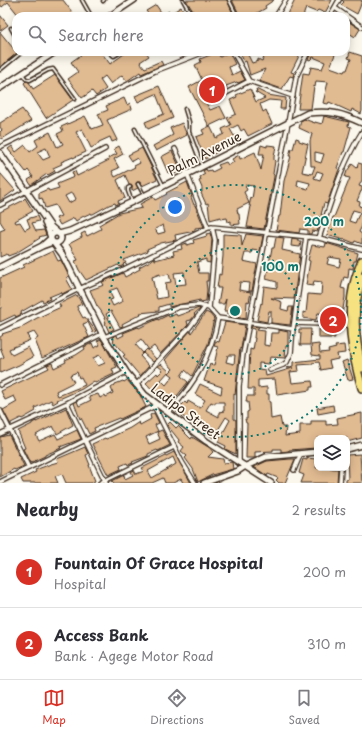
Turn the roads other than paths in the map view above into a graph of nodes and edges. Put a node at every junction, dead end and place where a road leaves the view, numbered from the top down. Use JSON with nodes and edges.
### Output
{"nodes":[{"id":1,"x":82,"y":0,"type":"edge"},
{"id":2,"x":134,"y":0,"type":"edge"},
{"id":3,"x":183,"y":0,"type":"edge"},
{"id":4,"x":229,"y":0,"type":"edge"},
{"id":5,"x":286,"y":0,"type":"edge"},
{"id":6,"x":339,"y":0,"type":"edge"},
{"id":7,"x":335,"y":8,"type":"junction"},
{"id":8,"x":89,"y":12,"type":"edge"},
{"id":9,"x":116,"y":12,"type":"edge"},
{"id":10,"x":190,"y":12,"type":"edge"},
{"id":11,"x":235,"y":12,"type":"edge"},
{"id":12,"x":278,"y":12,"type":"edge"},
{"id":13,"x":332,"y":12,"type":"edge"},
{"id":14,"x":341,"y":12,"type":"edge"},
{"id":15,"x":350,"y":19,"type":"edge"},
{"id":16,"x":362,"y":27,"type":"edge"},
{"id":17,"x":17,"y":56,"type":"edge"},
{"id":18,"x":49,"y":56,"type":"edge"},
{"id":19,"x":194,"y":56,"type":"edge"},
{"id":20,"x":235,"y":56,"type":"edge"},
{"id":21,"x":306,"y":56,"type":"edge"},
{"id":22,"x":0,"y":70,"type":"edge"},
{"id":23,"x":22,"y":74,"type":"junction"},
{"id":24,"x":249,"y":81,"type":"junction"},
{"id":25,"x":0,"y":88,"type":"edge"},
{"id":26,"x":293,"y":96,"type":"junction"},
{"id":27,"x":75,"y":99,"type":"dead end"},
{"id":28,"x":211,"y":101,"type":"dead end"},
{"id":29,"x":185,"y":109,"type":"dead end"},
{"id":30,"x":288,"y":122,"type":"junction"},
{"id":31,"x":362,"y":123,"type":"edge"},
{"id":32,"x":136,"y":129,"type":"dead end"},
{"id":33,"x":362,"y":132,"type":"edge"},
{"id":34,"x":0,"y":147,"type":"edge"},
{"id":35,"x":105,"y":149,"type":"dead end"},
{"id":36,"x":175,"y":149,"type":"dead end"},
{"id":37,"x":0,"y":153,"type":"edge"},
{"id":38,"x":0,"y":157,"type":"edge"},
{"id":39,"x":202,"y":166,"type":"junction"},
{"id":40,"x":188,"y":174,"type":"junction"},
{"id":41,"x":138,"y":184,"type":"dead end"},
{"id":42,"x":164,"y":186,"type":"junction"},
{"id":43,"x":130,"y":187,"type":"dead end"},
{"id":44,"x":26,"y":191,"type":"junction"},
{"id":45,"x":144,"y":196,"type":"junction"},
{"id":46,"x":132,"y":202,"type":"junction"},
{"id":47,"x":0,"y":205,"type":"edge"},
{"id":48,"x":212,"y":227,"type":"junction"},
{"id":49,"x":208,"y":228,"type":"junction"},
{"id":50,"x":267,"y":233,"type":"junction"},
{"id":51,"x":60,"y":236,"type":"junction"},
{"id":52,"x":306,"y":237,"type":"junction"},
{"id":53,"x":319,"y":238,"type":"junction"},
{"id":54,"x":52,"y":240,"type":"junction"},
{"id":55,"x":362,"y":249,"type":"edge"},
{"id":56,"x":62,"y":254,"type":"junction"},
{"id":57,"x":362,"y":261,"type":"edge"},
{"id":58,"x":0,"y":267,"type":"edge"},
{"id":59,"x":362,"y":277,"type":"edge"},
{"id":60,"x":78,"y":289,"type":"junction"},
{"id":61,"x":208,"y":307,"type":"junction"},
{"id":62,"x":218,"y":318,"type":"junction"},
{"id":63,"x":250,"y":322,"type":"junction"},
{"id":64,"x":294,"y":323,"type":"junction"},
{"id":65,"x":350,"y":325,"type":"junction"},
{"id":66,"x":0,"y":328,"type":"edge"},
{"id":67,"x":293,"y":329,"type":"junction"},
{"id":68,"x":103,"y":336,"type":"junction"},
{"id":69,"x":362,"y":368,"type":"edge"},
{"id":70,"x":270,"y":370,"type":"dead end"},
{"id":71,"x":126,"y":372,"type":"junction"},
{"id":72,"x":0,"y":385,"type":"edge"},
{"id":73,"x":136,"y":385,"type":"junction"},
{"id":74,"x":362,"y":388,"type":"edge"},
{"id":75,"x":67,"y":403,"type":"junction"},
{"id":76,"x":156,"y":406,"type":"junction"},
{"id":77,"x":0,"y":410,"type":"edge"},
{"id":78,"x":168,"y":413,"type":"junction"},
{"id":79,"x":9,"y":430,"type":"junction"},
{"id":80,"x":0,"y":434,"type":"edge"},
{"id":81,"x":85,"y":440,"type":"junction"},
{"id":82,"x":362,"y":446,"type":"edge"},
{"id":83,"x":174,"y":447,"type":"junction"},
{"id":84,"x":350,"y":448,"type":"edge"},
{"id":85,"x":314,"y":452,"type":"edge"},
{"id":86,"x":301,"y":453,"type":"junction"},
{"id":87,"x":242,"y":465,"type":"junction"},
{"id":88,"x":29,"y":468,"type":"junction"},
{"id":89,"x":294,"y":470,"type":"dead end"},
{"id":90,"x":341,"y":471,"type":"edge"},
{"id":91,"x":0,"y":482,"type":"edge"},
{"id":92,"x":105,"y":482,"type":"edge"},
{"id":93,"x":100,"y":483,"type":"edge"},
{"id":94,"x":195,"y":483,"type":"edge"},
{"id":95,"x":204,"y":483,"type":"edge"},
{"id":96,"x":271,"y":483,"type":"edge"},
{"id":97,"x":340,"y":483,"type":"edge"}],
"edges":[{"from":1,"to":8,"type":"lane"},
{"from":2,"to":9,"type":"street"},
{"from":3,"to":10,"type":"lane"},
{"from":4,"to":11,"type":"lane"},
{"from":5,"to":12,"type":"street"},
{"from":6,"to":7,"type":"street"},
{"from":7,"to":13,"type":"street"},
{"from":7,"to":14,"type":"street"},
{"from":15,"to":16,"type":"street"},
{"from":17,"to":22,"type":"lane"},
{"from":18,"to":23,"type":"street"},
{"from":19,"to":34,"type":"street"},
{"from":20,"to":24,"type":"street"},
{"from":21,"to":26,"type":"street"},
{"from":23,"to":25,"type":"street"},
{"from":23,"to":27,"type":"lane"},
{"from":24,"to":26,"type":"street"},
{"from":24,"to":28,"type":"street"},
{"from":26,"to":30,"type":"street"},
{"from":29,"to":39,"type":"lane"},
{"from":30,"to":31,"type":"street","name":"Palm Avenue"},
{"from":30,"to":39,"type":"street","name":"Palm Avenue"},
{"from":30,"to":50,"type":"street"},
{"from":32,"to":42,"type":"lane"},
{"from":33,"to":53,"type":"street"},
{"from":35,"to":44,"type":"street"},
{"from":36,"to":40,"type":"street"},
{"from":37,"to":44,"type":"street","name":"Ladipo Street"},
{"from":38,"to":44,"type":"street","name":"Ladipo Street"},
{"from":39,"to":40,"type":"street","name":"Palm Avenue"},
{"from":40,"to":42,"type":"street","name":"Palm Avenue"},
{"from":40,"to":49,"type":"street"},
{"from":41,"to":45,"type":"lane"},
{"from":42,"to":45,"type":"street","name":"Palm Avenue"},
{"from":43,"to":46,"type":"lane"},
{"from":44,"to":47,"type":"street"},
{"from":44,"to":51,"type":"street","name":"Ladipo Street"},
{"from":44,"to":54,"type":"street","name":"Ladipo Street"},
{"from":45,"to":46,"type":"street","name":"Palm Avenue"},
{"from":46,"to":51,"type":"street","name":"Palm Avenue"},
{"from":48,"to":49,"type":"street"},
{"from":48,"to":50,"type":"street"},
{"from":48,"to":61,"type":"street"},
{"from":49,"to":60,"type":"street"},
{"from":50,"to":52,"type":"street"},
{"from":50,"to":63,"type":"street"},
{"from":51,"to":54,"type":"street"},
{"from":51,"to":54,"type":"street"},
{"from":51,"to":56,"type":"street","name":"Ladipo Street"},
{"from":52,"to":53,"type":"street"},
{"from":52,"to":64,"type":"street"},
{"from":53,"to":55,"type":"street"},
{"from":54,"to":56,"type":"street","name":"Ladipo Street"},
{"from":54,"to":58,"type":"street"},
{"from":56,"to":60,"type":"street","name":"Ladipo Street"},
{"from":57,"to":65,"type":"highway"},
{"from":59,"to":69,"type":"highway"},
{"from":60,"to":66,"type":"street"},
{"from":60,"to":68,"type":"street","name":"Ladipo Street"},
{"from":61,"to":62,"type":"street"},
{"from":61,"to":68,"type":"street"},
{"from":61,"to":73,"type":"street"},
{"from":62,"to":63,"type":"street"},
{"from":62,"to":78,"type":"street"},
{"from":63,"to":67,"type":"street"},
{"from":63,"to":87,"type":"street"},
{"from":64,"to":65,"type":"street"},
{"from":64,"to":67,"type":"street"},
{"from":65,"to":74,"type":"highway"},
{"from":67,"to":70,"type":"street"},
{"from":68,"to":71,"type":"street","name":"Ladipo Street"},
{"from":68,"to":72,"type":"street"},
{"from":71,"to":73,"type":"street","name":"Ladipo Street"},
{"from":71,"to":75,"type":"street"},
{"from":73,"to":76,"type":"street","name":"Ladipo Street"},
{"from":75,"to":79,"type":"street"},
{"from":75,"to":81,"type":"street"},
{"from":76,"to":78,"type":"street","name":"Ladipo Street"},
{"from":76,"to":81,"type":"street"},
{"from":76,"to":83,"type":"street"},
{"from":77,"to":79,"type":"street"},
{"from":78,"to":87,"type":"street","name":"Ladipo Street"},
{"from":79,"to":80,"type":"street"},
{"from":79,"to":88,"type":"street"},
{"from":81,"to":88,"type":"street"},
{"from":81,"to":92,"type":"street"},
{"from":82,"to":84,"type":"street"},
{"from":83,"to":92,"type":"street"},
{"from":83,"to":94,"type":"street"},
{"from":85,"to":86,"type":"street"},
{"from":86,"to":87,"type":"street"},
{"from":86,"to":89,"type":"street"},
{"from":87,"to":95,"type":"street"},
{"from":87,"to":96,"type":"street","name":"Ladipo Street"},
{"from":88,"to":91,"type":"street"},
{"from":90,"to":97,"type":"street"},
{"from":92,"to":93,"type":"street"}]}
